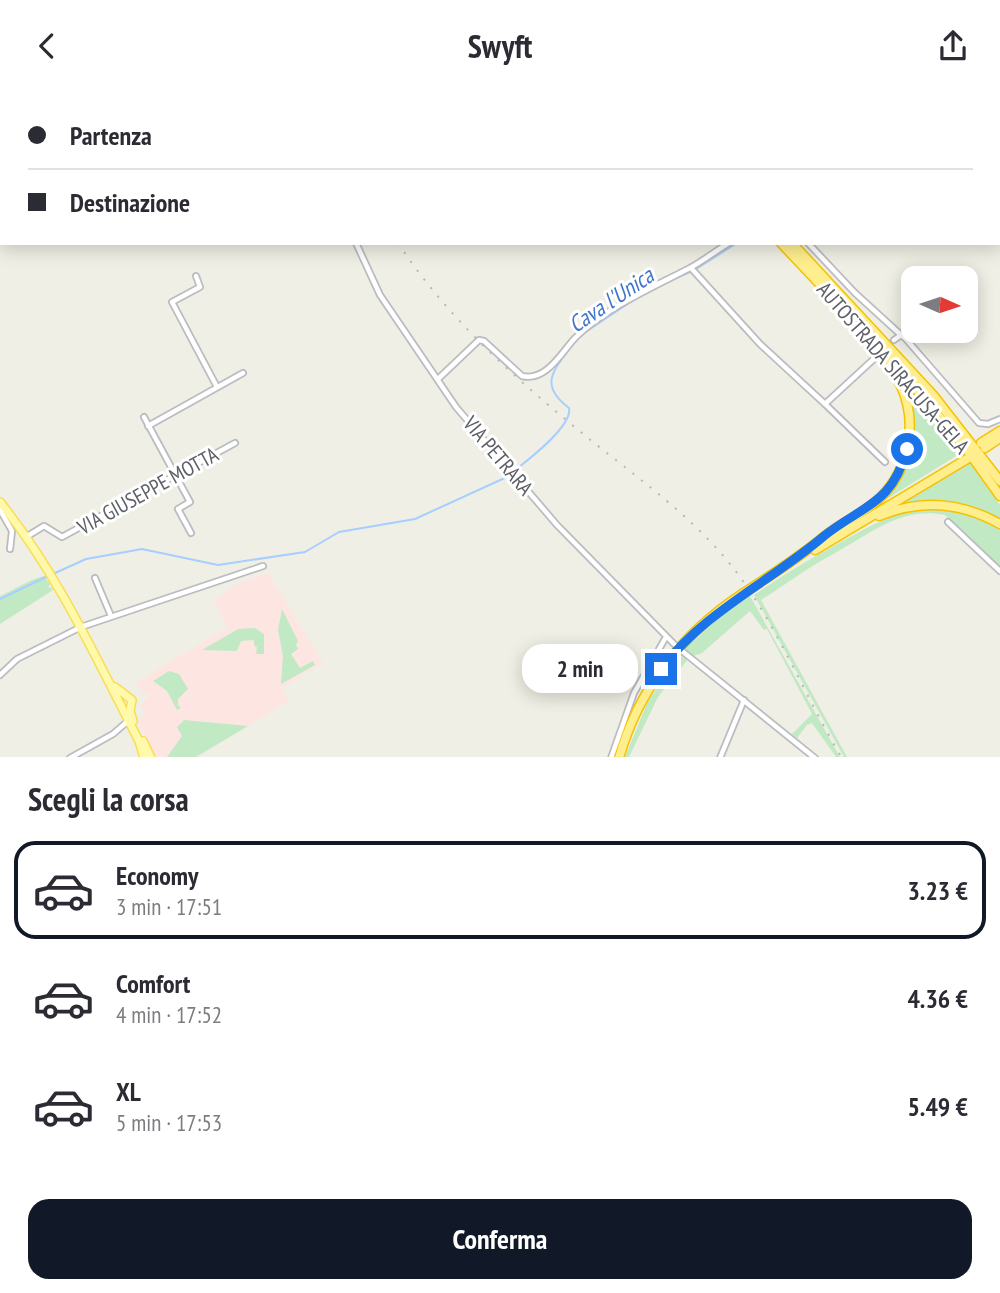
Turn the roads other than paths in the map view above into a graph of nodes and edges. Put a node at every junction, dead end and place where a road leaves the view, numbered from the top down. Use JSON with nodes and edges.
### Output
{"nodes":[{"id":1,"x":357,"y":245,"type":"edge"},
{"id":2,"x":726,"y":245,"type":"edge"},
{"id":3,"x":783,"y":245,"type":"edge"},
{"id":4,"x":794,"y":245,"type":"edge"},
{"id":5,"x":810,"y":245,"type":"edge"},
{"id":6,"x":691,"y":268,"type":"junction"},
{"id":7,"x":195,"y":276,"type":"dead end"},
{"id":8,"x":828,"y":293,"type":"junction"},
{"id":9,"x":866,"y":322,"type":"junction"},
{"id":10,"x":901,"y":334,"type":"joint"},
{"id":11,"x":894,"y":340,"type":"dead end"},
{"id":12,"x":909,"y":343,"type":"edge"},
{"id":13,"x":876,"y":357,"type":"dead end"},
{"id":14,"x":243,"y":373,"type":"dead end"},
{"id":15,"x":438,"y":379,"type":"junction"},
{"id":16,"x":217,"y":387,"type":"junction"},
{"id":17,"x":825,"y":404,"type":"junction"},
{"id":18,"x":144,"y":418,"type":"dead end"},
{"id":19,"x":1000,"y":419,"type":"edge"},
{"id":20,"x":148,"y":426,"type":"junction"},
{"id":21,"x":1000,"y":431,"type":"edge"},
{"id":22,"x":1000,"y":437,"type":"edge"},
{"id":23,"x":235,"y":443,"type":"dead end"},
{"id":24,"x":885,"y":462,"type":"dead end"},
{"id":25,"x":1000,"y":472,"type":"edge"},
{"id":26,"x":176,"y":476,"type":"junction"},
{"id":27,"x":1000,"y":481,"type":"edge"},
{"id":28,"x":1000,"y":496,"type":"edge"},
{"id":29,"x":0,"y":500,"type":"edge"},
{"id":30,"x":0,"y":510,"type":"edge"},
{"id":31,"x":948,"y":522,"type":"dead end"},
{"id":32,"x":1000,"y":524,"type":"edge"},
{"id":33,"x":191,"y":533,"type":"dead end"},
{"id":34,"x":25,"y":537,"type":"junction"},
{"id":35,"x":832,"y":540,"type":"junction"},
{"id":36,"x":817,"y":545,"type":"junction"},
{"id":37,"x":10,"y":549,"type":"dead end"},
{"id":38,"x":797,"y":559,"type":"junction"},
{"id":39,"x":263,"y":566,"type":"dead end"},
{"id":40,"x":1000,"y":571,"type":"edge"},
{"id":41,"x":95,"y":578,"type":"dead end"},
{"id":42,"x":111,"y":617,"type":"junction"},
{"id":43,"x":81,"y":627,"type":"junction"},
{"id":44,"x":666,"y":637,"type":"junction"},
{"id":45,"x":674,"y":644,"type":"dead end"},
{"id":46,"x":682,"y":651,"type":"dead end"},
{"id":47,"x":0,"y":675,"type":"edge"},
{"id":48,"x":108,"y":678,"type":"junction"},
{"id":49,"x":744,"y":699,"type":"junction"},
{"id":50,"x":125,"y":706,"type":"junction"},
{"id":51,"x":129,"y":720,"type":"junction"},
{"id":52,"x":72,"y":757,"type":"edge"},
{"id":53,"x":144,"y":757,"type":"edge"},
{"id":54,"x":150,"y":757,"type":"edge"},
{"id":55,"x":611,"y":757,"type":"edge"},
{"id":56,"x":619,"y":757,"type":"edge"},
{"id":57,"x":720,"y":757,"type":"edge"},
{"id":58,"x":814,"y":757,"type":"edge"}],
"edges":[{"from":1,"to":15,"type":"street","name":"VIA PETRARA"},
{"from":2,"to":6,"type":"street"},
{"from":3,"to":8,"type":"highway","name":"AUTOSTRADA SIRACUSA-GELA"},
{"from":4,"to":9,"type":"highway","name":"AUTOSTRADA SIRACUSA-GELA"},
{"from":5,"to":10,"type":"street"},
{"from":6,"to":15,"type":"street"},
{"from":6,"to":17,"type":"street"},
{"from":7,"to":16,"type":"street"},
{"from":8,"to":28,"type":"highway","name":"AUTOSTRADA SIRACUSA-GELA"},
{"from":8,"to":36,"type":"highway"},
{"from":9,"to":25,"type":"highway"},
{"from":9,"to":27,"type":"highway","name":"AUTOSTRADA SIRACUSA-GELA"},
{"from":10,"to":11,"type":"street"},
{"from":12,"to":19,"type":"street"},
{"from":13,"to":17,"type":"street"},
{"from":14,"to":16,"type":"street"},
{"from":15,"to":44,"type":"street","name":"VIA PETRARA"},
{"from":16,"to":20,"type":"street"},
{"from":17,"to":24,"type":"street"},
{"from":18,"to":20,"type":"street"},
{"from":20,"to":26,"type":"street"},
{"from":21,"to":22,"type":"highway"},
{"from":23,"to":26,"type":"street","name":"VIA GIUSEPPE MOTTA"},
{"from":26,"to":33,"type":"street"},
{"from":26,"to":34,"type":"street","name":"VIA GIUSEPPE MOTTA"},
{"from":29,"to":34,"type":"main road"},
{"from":30,"to":37,"type":"street"},
{"from":31,"to":40,"type":"street"},
{"from":32,"to":35,"type":"highway"},
{"from":34,"to":43,"type":"main road"},
{"from":35,"to":36,"type":"highway"},
{"from":35,"to":38,"type":"highway"},
{"from":36,"to":38,"type":"highway"},
{"from":38,"to":56,"type":"highway","bridge":true},
{"from":39,"to":42,"type":"street"},
{"from":41,"to":42,"type":"street"},
{"from":42,"to":43,"type":"street"},
{"from":43,"to":47,"type":"street"},
{"from":43,"to":48,"type":"main road"},
{"from":44,"to":45,"type":"street","name":"VIA PETRARA"},
{"from":44,"to":55,"type":"street"},
{"from":46,"to":49,"type":"street"},
{"from":48,"to":50,"type":"main road"},
{"from":48,"to":50,"type":"main road"},
{"from":49,"to":57,"type":"street"},
{"from":49,"to":58,"type":"street"},
{"from":50,"to":51,"type":"main road"},
{"from":50,"to":54,"type":"main road"},
{"from":51,"to":52,"type":"street"},
{"from":51,"to":53,"type":"main road"}]}
